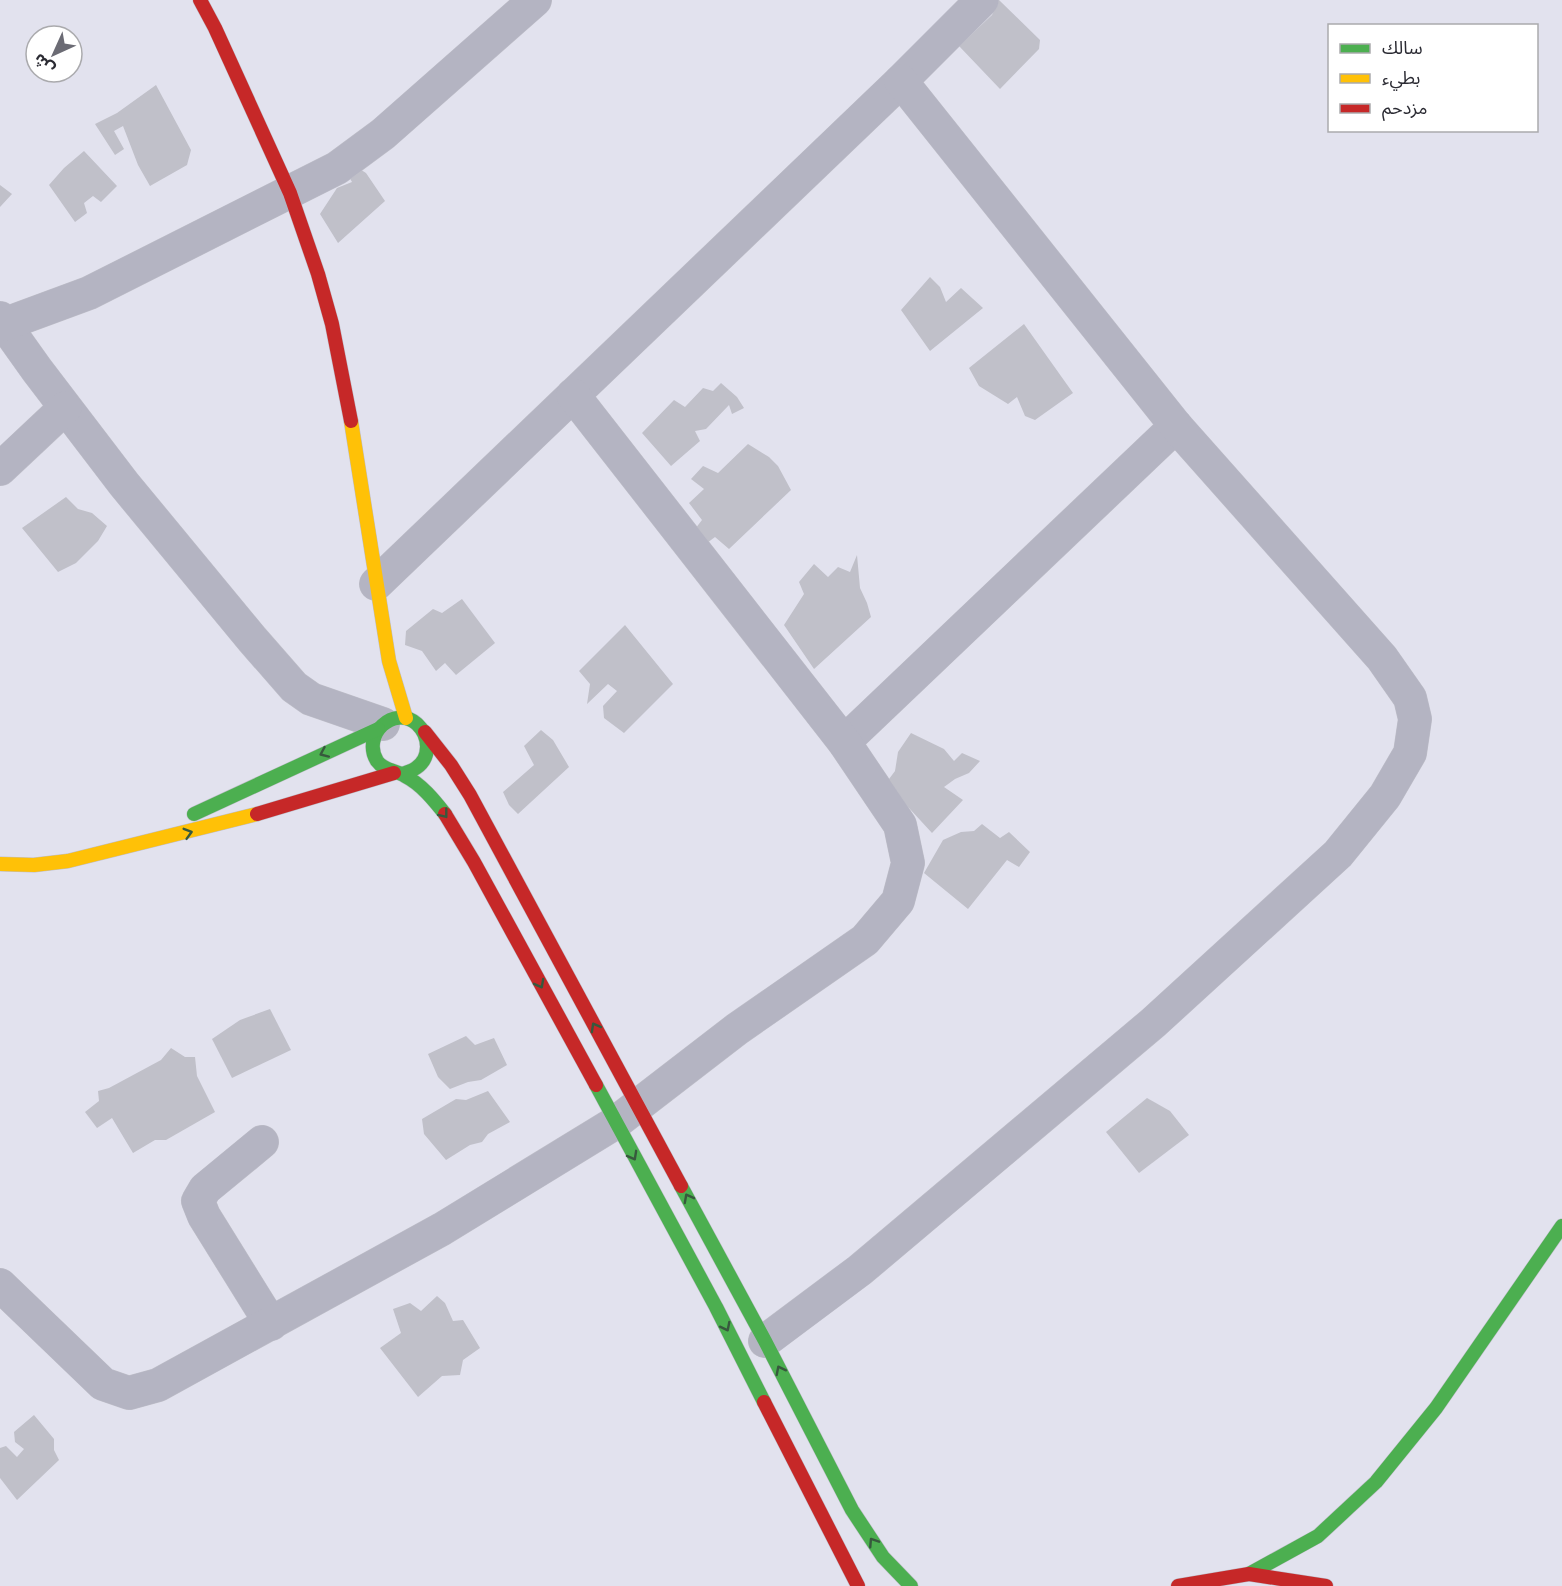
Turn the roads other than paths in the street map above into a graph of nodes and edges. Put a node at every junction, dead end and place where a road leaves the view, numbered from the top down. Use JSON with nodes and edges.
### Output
{"nodes":[{"id":1,"x":200,"y":0,"type":"edge"},
{"id":2,"x":534,"y":0,"type":"edge"},
{"id":3,"x":982,"y":0,"type":"edge"},
{"id":4,"x":901,"y":81,"type":"junction"},
{"id":5,"x":290,"y":193,"type":"junction"},
{"id":6,"x":3,"y":321,"type":"edge"},
{"id":7,"x":573,"y":395,"type":"junction"},
{"id":8,"x":65,"y":408,"type":"junction"},
{"id":9,"x":1176,"y":426,"type":"junction"},
{"id":10,"x":0,"y":469,"type":"edge"},
{"id":11,"x":376,"y":584,"type":"junction"},
{"id":12,"x":389,"y":724,"type":"junction"},
{"id":13,"x":425,"y":732,"type":"junction"},
{"id":14,"x":844,"y":742,"type":"junction"},
{"id":15,"x":399,"y":773,"type":"junction"},
{"id":16,"x":110,"y":851,"type":"junction"},
{"id":17,"x":0,"y":864,"type":"edge"},
{"id":18,"x":627,"y":1114,"type":"junction"},
{"id":19,"x":262,"y":1142,"type":"dead end"},
{"id":20,"x":1562,"y":1226,"type":"edge"},
{"id":21,"x":0,"y":1285,"type":"edge"},
{"id":22,"x":271,"y":1324,"type":"junction"},
{"id":23,"x":765,"y":1341,"type":"junction"},
{"id":24,"x":1249,"y":1574,"type":"junction"},
{"id":25,"x":858,"y":1586,"type":"edge"},
{"id":26,"x":911,"y":1586,"type":"edge"},
{"id":27,"x":1178,"y":1586,"type":"edge"},
{"id":28,"x":1325,"y":1586,"type":"edge"}],
"edges":[{"from":1,"to":5,"type":"street"},
{"from":2,"to":5,"type":"street"},
{"from":3,"to":4,"type":"street"},
{"from":4,"to":7,"type":"street"},
{"from":4,"to":9,"type":"street"},
{"from":5,"to":6,"type":"street"},
{"from":5,"to":11,"type":"street"},
{"from":6,"to":8,"type":"street"},
{"from":7,"to":11,"type":"street"},
{"from":7,"to":14,"type":"street"},
{"from":8,"to":10,"type":"street"},
{"from":8,"to":12,"type":"street"},
{"from":9,"to":14,"type":"street"},
{"from":9,"to":23,"type":"street"},
{"from":11,"to":12,"type":"street"},
{"from":12,"to":13,"type":"street"},
{"from":12,"to":15,"type":"street"},
{"from":12,"to":16,"type":"street","one_way":true},
{"from":13,"to":15,"type":"street"},
{"from":18,"to":13,"type":"street","one_way":true},
{"from":14,"to":18,"type":"street"},
{"from":16,"to":15,"type":"street","one_way":true},
{"from":15,"to":18,"type":"street","one_way":true},
{"from":16,"to":17,"type":"street"},
{"from":18,"to":22,"type":"street"},
{"from":23,"to":18,"type":"street","one_way":true},
{"from":18,"to":25,"type":"street","one_way":true},
{"from":19,"to":22,"type":"street"},
{"from":20,"to":24,"type":"street"},
{"from":21,"to":22,"type":"street"},
{"from":26,"to":23,"type":"street","one_way":true},
{"from":24,"to":27,"type":"street"},
{"from":24,"to":28,"type":"street"}]}
